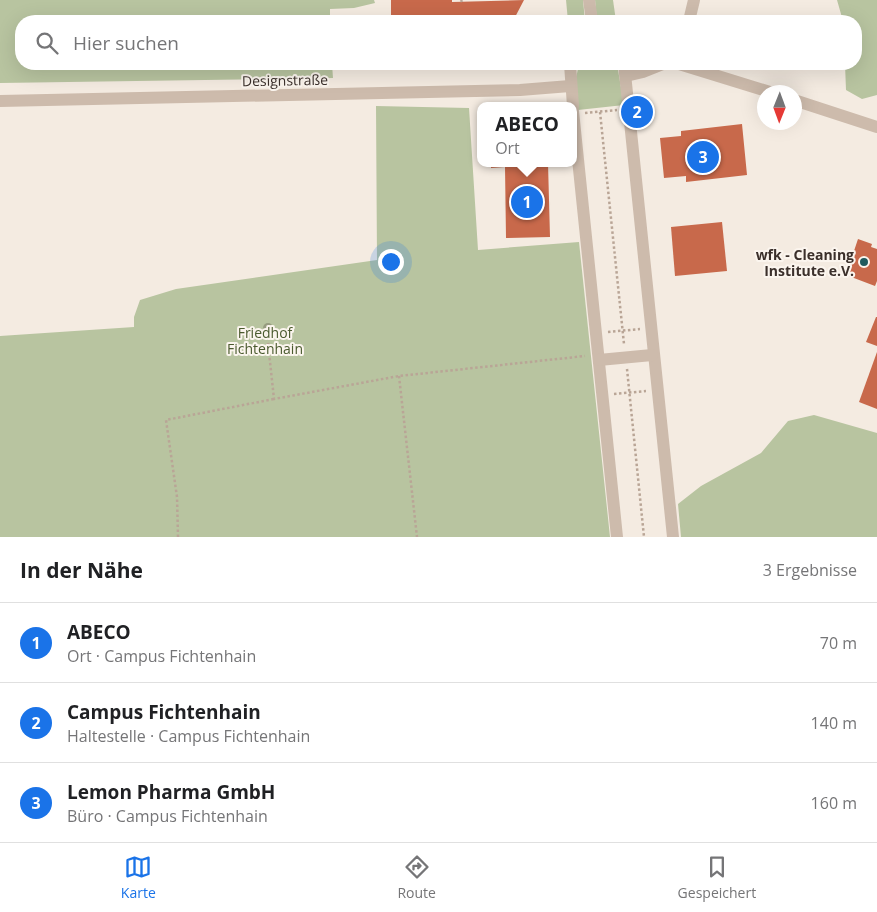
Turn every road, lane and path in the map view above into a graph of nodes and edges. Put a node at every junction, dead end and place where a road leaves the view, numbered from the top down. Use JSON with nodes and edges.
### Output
{"nodes":[{"id":1,"x":590,"y":0,"type":"edge"},
{"id":2,"x":694,"y":0,"type":"edge"},
{"id":3,"x":591,"y":15,"type":"edge"},
{"id":4,"x":690,"y":15,"type":"edge"},
{"id":5,"x":570,"y":70,"type":"edge"},
{"id":6,"x":625,"y":70,"type":"edge"},
{"id":7,"x":648,"y":70,"type":"edge"},
{"id":8,"x":698,"y":70,"type":"edge"},
{"id":9,"x":570,"y":86,"type":"junction"},
{"id":10,"x":757,"y":88,"type":"edge"},
{"id":11,"x":0,"y":101,"type":"edge"},
{"id":12,"x":572,"y":102,"type":"edge"},
{"id":13,"x":802,"y":103,"type":"edge"},
{"id":14,"x":600,"y":112,"type":"dead end"},
{"id":15,"x":877,"y":127,"type":"edge"},
{"id":16,"x":577,"y":150,"type":"edge"},
{"id":17,"x":650,"y":328,"type":"junction"},
{"id":18,"x":623,"y":330,"type":"junction"},
{"id":19,"x":596,"y":333,"type":"junction"},
{"id":20,"x":268,"y":343,"type":"dead end"},
{"id":21,"x":652,"y":355,"type":"junction"},
{"id":22,"x":599,"y":358,"type":"junction"},
{"id":23,"x":625,"y":358,"type":"junction"},
{"id":24,"x":399,"y":376,"type":"junction"},
{"id":25,"x":656,"y":390,"type":"junction"},
{"id":26,"x":629,"y":393,"type":"junction"},
{"id":27,"x":603,"y":396,"type":"junction"},
{"id":28,"x":274,"y":399,"type":"junction"},
{"id":29,"x":178,"y":537,"type":"edge"},
{"id":30,"x":417,"y":537,"type":"edge"},
{"id":31,"x":617,"y":537,"type":"edge"},
{"id":32,"x":644,"y":537,"type":"edge"},
{"id":33,"x":673,"y":537,"type":"edge"}],
"edges":[{"from":1,"to":3,"type":"street"},
{"from":2,"to":4,"type":"street"},
{"from":5,"to":9,"type":"street"},
{"from":6,"to":7,"type":"street"},
{"from":6,"to":17,"type":"street"},
{"from":8,"to":10,"type":"street"},
{"from":9,"to":11,"type":"street","name":"Designstraße"},
{"from":9,"to":12,"type":"street"},
{"from":13,"to":15,"type":"street"},
{"from":14,"to":18,"type":"path"},
{"from":16,"to":19,"type":"street"},
{"from":17,"to":18,"type":"path"},
{"from":17,"to":21,"type":"street"},
{"from":18,"to":19,"type":"path"},
{"from":18,"to":23,"type":"path"},
{"from":19,"to":22,"type":"street"},
{"from":20,"to":28,"type":"path"},
{"from":21,"to":23,"type":"street"},
{"from":21,"to":25,"type":"street"},
{"from":22,"to":23,"type":"street"},
{"from":22,"to":24,"type":"path"},
{"from":22,"to":27,"type":"street"},
{"from":23,"to":26,"type":"path"},
{"from":24,"to":28,"type":"path"},
{"from":24,"to":30,"type":"path"},
{"from":25,"to":26,"type":"path"},
{"from":25,"to":33,"type":"street"},
{"from":26,"to":27,"type":"path"},
{"from":26,"to":32,"type":"path"},
{"from":27,"to":31,"type":"street"},
{"from":28,"to":29,"type":"path"}]}
